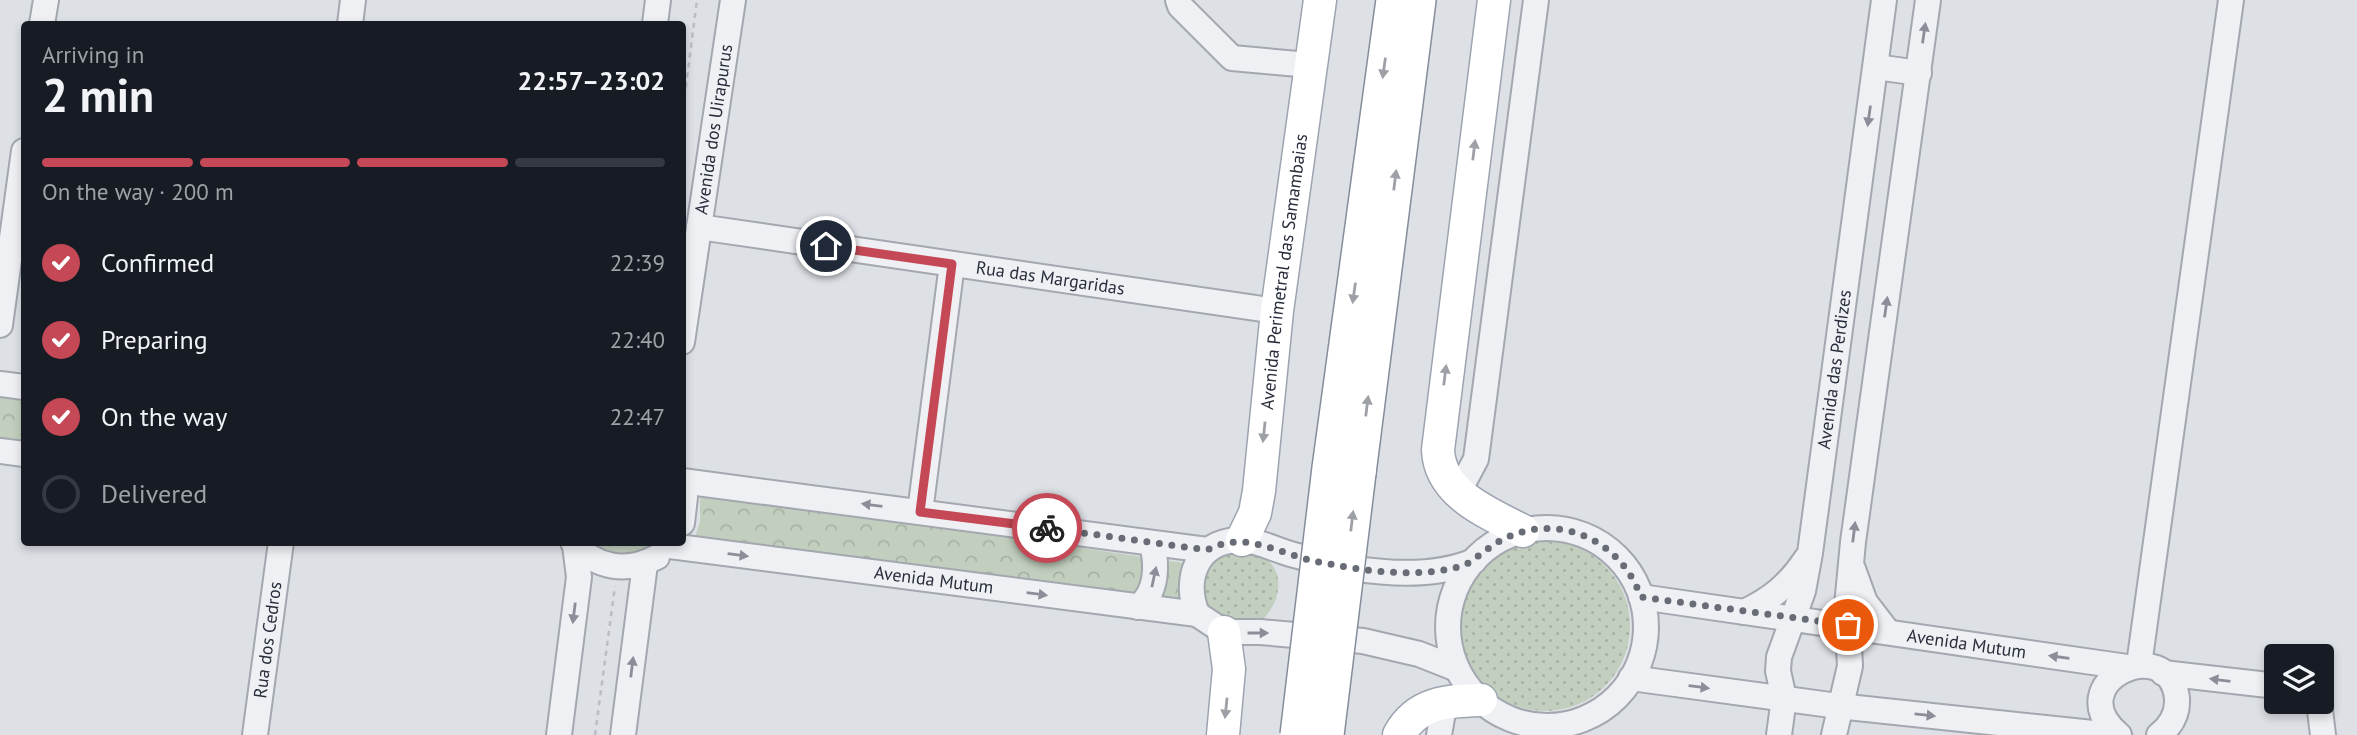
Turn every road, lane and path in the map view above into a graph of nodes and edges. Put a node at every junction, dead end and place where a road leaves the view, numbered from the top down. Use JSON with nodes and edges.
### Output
{"nodes":[{"id":1,"x":46,"y":0,"type":"edge"},
{"id":2,"x":353,"y":0,"type":"edge"},
{"id":3,"x":658,"y":0,"type":"edge"},
{"id":4,"x":697,"y":0,"type":"edge"},
{"id":5,"x":733,"y":0,"type":"edge"},
{"id":6,"x":1178,"y":0,"type":"edge"},
{"id":7,"x":1320,"y":0,"type":"edge"},
{"id":8,"x":1394,"y":0,"type":"edge"},
{"id":9,"x":1418,"y":0,"type":"edge"},
{"id":10,"x":1494,"y":0,"type":"edge"},
{"id":11,"x":1536,"y":0,"type":"edge"},
{"id":12,"x":1884,"y":0,"type":"edge"},
{"id":13,"x":1928,"y":0,"type":"edge"},
{"id":14,"x":2231,"y":0,"type":"edge"},
{"id":15,"x":42,"y":21,"type":"edge"},
{"id":16,"x":350,"y":21,"type":"edge"},
{"id":17,"x":655,"y":21,"type":"edge"},
{"id":18,"x":1309,"y":65,"type":"junction"},
{"id":19,"x":1876,"y":67,"type":"junction"},
{"id":20,"x":1919,"y":72,"type":"junction"},
{"id":21,"x":686,"y":86,"type":"edge"},
{"id":22,"x":21,"y":173,"type":"edge"},
{"id":23,"x":699,"y":227,"type":"junction"},
{"id":24,"x":952,"y":264,"type":"junction"},
{"id":25,"x":1277,"y":312,"type":"junction"},
{"id":26,"x":686,"y":315,"type":"edge"},
{"id":27,"x":0,"y":325,"type":"edge"},
{"id":28,"x":0,"y":384,"type":"edge"},
{"id":29,"x":21,"y":387,"type":"edge"},
{"id":30,"x":0,"y":451,"type":"edge"},
{"id":31,"x":21,"y":454,"type":"edge"},
{"id":32,"x":1344,"y":471,"type":"junction"},
{"id":33,"x":686,"y":482,"type":"edge"},
{"id":34,"x":1458,"y":493,"type":"junction"},
{"id":35,"x":920,"y":512,"type":"junction"},
{"id":36,"x":1523,"y":531,"type":"junction"},
{"id":37,"x":1242,"y":540,"type":"junction"},
{"id":38,"x":1152,"y":542,"type":"junction"},
{"id":39,"x":280,"y":546,"type":"edge"},
{"id":40,"x":574,"y":546,"type":"edge"},
{"id":41,"x":576,"y":546,"type":"edge"},
{"id":42,"x":669,"y":546,"type":"edge"},
{"id":43,"x":686,"y":546,"type":"edge"},
{"id":44,"x":1207,"y":550,"type":"junction"},
{"id":45,"x":1810,"y":553,"type":"junction"},
{"id":46,"x":1474,"y":561,"type":"junction"},
{"id":47,"x":645,"y":564,"type":"junction"},
{"id":48,"x":617,"y":566,"type":"junction"},
{"id":49,"x":1852,"y":566,"type":"junction"},
{"id":50,"x":1641,"y":597,"type":"junction"},
{"id":51,"x":1138,"y":607,"type":"junction"},
{"id":52,"x":1744,"y":612,"type":"junction"},
{"id":53,"x":1197,"y":614,"type":"junction"},
{"id":54,"x":1795,"y":619,"type":"junction"},
{"id":55,"x":1848,"y":625,"type":"junction"},
{"id":56,"x":1224,"y":632,"type":"junction"},
{"id":57,"x":1888,"y":632,"type":"junction"},
{"id":58,"x":2133,"y":666,"type":"junction"},
{"id":59,"x":1457,"y":669,"type":"junction"},
{"id":60,"x":2163,"y":673,"type":"junction"},
{"id":61,"x":1632,"y":678,"type":"junction"},
{"id":62,"x":2264,"y":685,"type":"edge"},
{"id":63,"x":1784,"y":698,"type":"junction"},
{"id":64,"x":1480,"y":700,"type":"junction"},
{"id":65,"x":1445,"y":701,"type":"junction"},
{"id":66,"x":1839,"y":706,"type":"junction"},
{"id":67,"x":2320,"y":714,"type":"edge"},
{"id":68,"x":255,"y":735,"type":"edge"},
{"id":69,"x":559,"y":735,"type":"edge"},
{"id":70,"x":595,"y":735,"type":"edge"},
{"id":71,"x":623,"y":735,"type":"edge"},
{"id":72,"x":1223,"y":735,"type":"edge"},
{"id":73,"x":1297,"y":735,"type":"edge"},
{"id":74,"x":1326,"y":735,"type":"edge"},
{"id":75,"x":1399,"y":735,"type":"edge"},
{"id":76,"x":1439,"y":735,"type":"edge"},
{"id":77,"x":1779,"y":735,"type":"edge"},
{"id":78,"x":1834,"y":735,"type":"edge"},
{"id":79,"x":2112,"y":735,"type":"edge"},
{"id":80,"x":2119,"y":735,"type":"edge"},
{"id":81,"x":2159,"y":735,"type":"edge"},
{"id":82,"x":2323,"y":735,"type":"edge"}],
"edges":[{"from":1,"to":15,"type":"street"},
{"from":2,"to":16,"type":"street"},
{"from":3,"to":17,"type":"street"},
{"from":4,"to":21,"type":"path"},
{"from":5,"to":23,"type":"street","name":"Avenida dos Uirapurus"},
{"from":6,"to":18,"type":"street"},
{"from":7,"to":18,"type":"main road","name":"Avenida Perimetral das Samambaias"},
{"from":8,"to":32,"type":"highway","one_way":true},
{"from":32,"to":9,"type":"highway","one_way":true},
{"from":34,"to":10,"type":"main road","one_way":true},
{"from":11,"to":34,"type":"street"},
{"from":12,"to":19,"type":"street","name":"Avenida das Perdizes"},
{"from":20,"to":13,"type":"street","one_way":true},
{"from":14,"to":58,"type":"street"},
{"from":18,"to":25,"type":"main road","name":"Avenida Perimetral das Samambaias"},
{"from":19,"to":20,"type":"street"},
{"from":19,"to":45,"type":"street","name":"Avenida das Perdizes","one_way":true},
{"from":49,"to":20,"type":"street","one_way":true},
{"from":22,"to":27,"type":"street"},
{"from":23,"to":24,"type":"street","name":"Rua das Margaridas"},
{"from":23,"to":26,"type":"street","name":"Avenida dos Uirapurus"},
{"from":24,"to":25,"type":"street","name":"Rua das Margaridas"},
{"from":24,"to":35,"type":"street"},
{"from":25,"to":37,"type":"main road","name":"Avenida Perimetral das Samambaias","one_way":true},
{"from":28,"to":29,"type":"street"},
{"from":30,"to":31,"type":"street"},
{"from":32,"to":73,"type":"highway","bridge":true},
{"from":74,"to":32,"type":"highway","one_way":true,"bridge":true},
{"from":35,"to":33,"type":"street","one_way":true},
{"from":34,"to":36,"type":"main road"},
{"from":35,"to":38,"type":"street"},
{"from":36,"to":46,"type":"street"},
{"from":36,"to":50,"type":"street"},
{"from":37,"to":44,"type":"street"},
{"from":37,"to":46,"type":"street"},
{"from":38,"to":44,"type":"street"},
{"from":51,"to":38,"type":"street","one_way":true},
{"from":39,"to":68,"type":"street","name":"Rua dos Cedros"},
{"from":40,"to":69,"type":"street","one_way":true},
{"from":41,"to":48,"type":"street"},
{"from":42,"to":47,"type":"street"},
{"from":43,"to":51,"type":"street","name":"Avenida Mutum","one_way":true},
{"from":44,"to":53,"type":"street"},
{"from":45,"to":52,"type":"street"},
{"from":45,"to":54,"type":"street","name":"Avenida das Perdizes"},
{"from":46,"to":59,"type":"street"},
{"from":47,"to":48,"type":"street"},
{"from":71,"to":47,"type":"street","one_way":true},
{"from":48,"to":70,"type":"path"},
{"from":49,"to":55,"type":"street"},
{"from":49,"to":57,"type":"street"},
{"from":50,"to":52,"type":"street","name":"Avenida Mutum"},
{"from":50,"to":61,"type":"street"},
{"from":51,"to":53,"type":"street","name":"Avenida Mutum"},
{"from":52,"to":54,"type":"street","name":"Avenida Mutum"},
{"from":53,"to":56,"type":"street"},
{"from":54,"to":55,"type":"street","name":"Avenida Mutum"},
{"from":54,"to":63,"type":"street","name":"Avenida das Perdizes"},
{"from":55,"to":57,"type":"street","name":"Avenida Mutum"},
{"from":55,"to":66,"type":"street"},
{"from":56,"to":59,"type":"street","one_way":true},
{"from":56,"to":72,"type":"main road","one_way":true},
{"from":58,"to":57,"type":"street","name":"Avenida Mutum","one_way":true},
{"from":58,"to":60,"type":"street","name":"Avenida Mutum"},
{"from":58,"to":80,"type":"street"},
{"from":59,"to":64,"type":"street"},
{"from":62,"to":60,"type":"street","one_way":true},
{"from":60,"to":81,"type":"street"},
{"from":61,"to":63,"type":"street","one_way":true},
{"from":61,"to":64,"type":"street"},
{"from":63,"to":66,"type":"street"},
{"from":63,"to":77,"type":"street","name":"Avenida das Perdizes"},
{"from":64,"to":65,"type":"main road"},
{"from":65,"to":75,"type":"main road"},
{"from":65,"to":76,"type":"street"},
{"from":66,"to":78,"type":"street"},
{"from":66,"to":79,"type":"street","one_way":true},
{"from":67,"to":82,"type":"street"}]}
